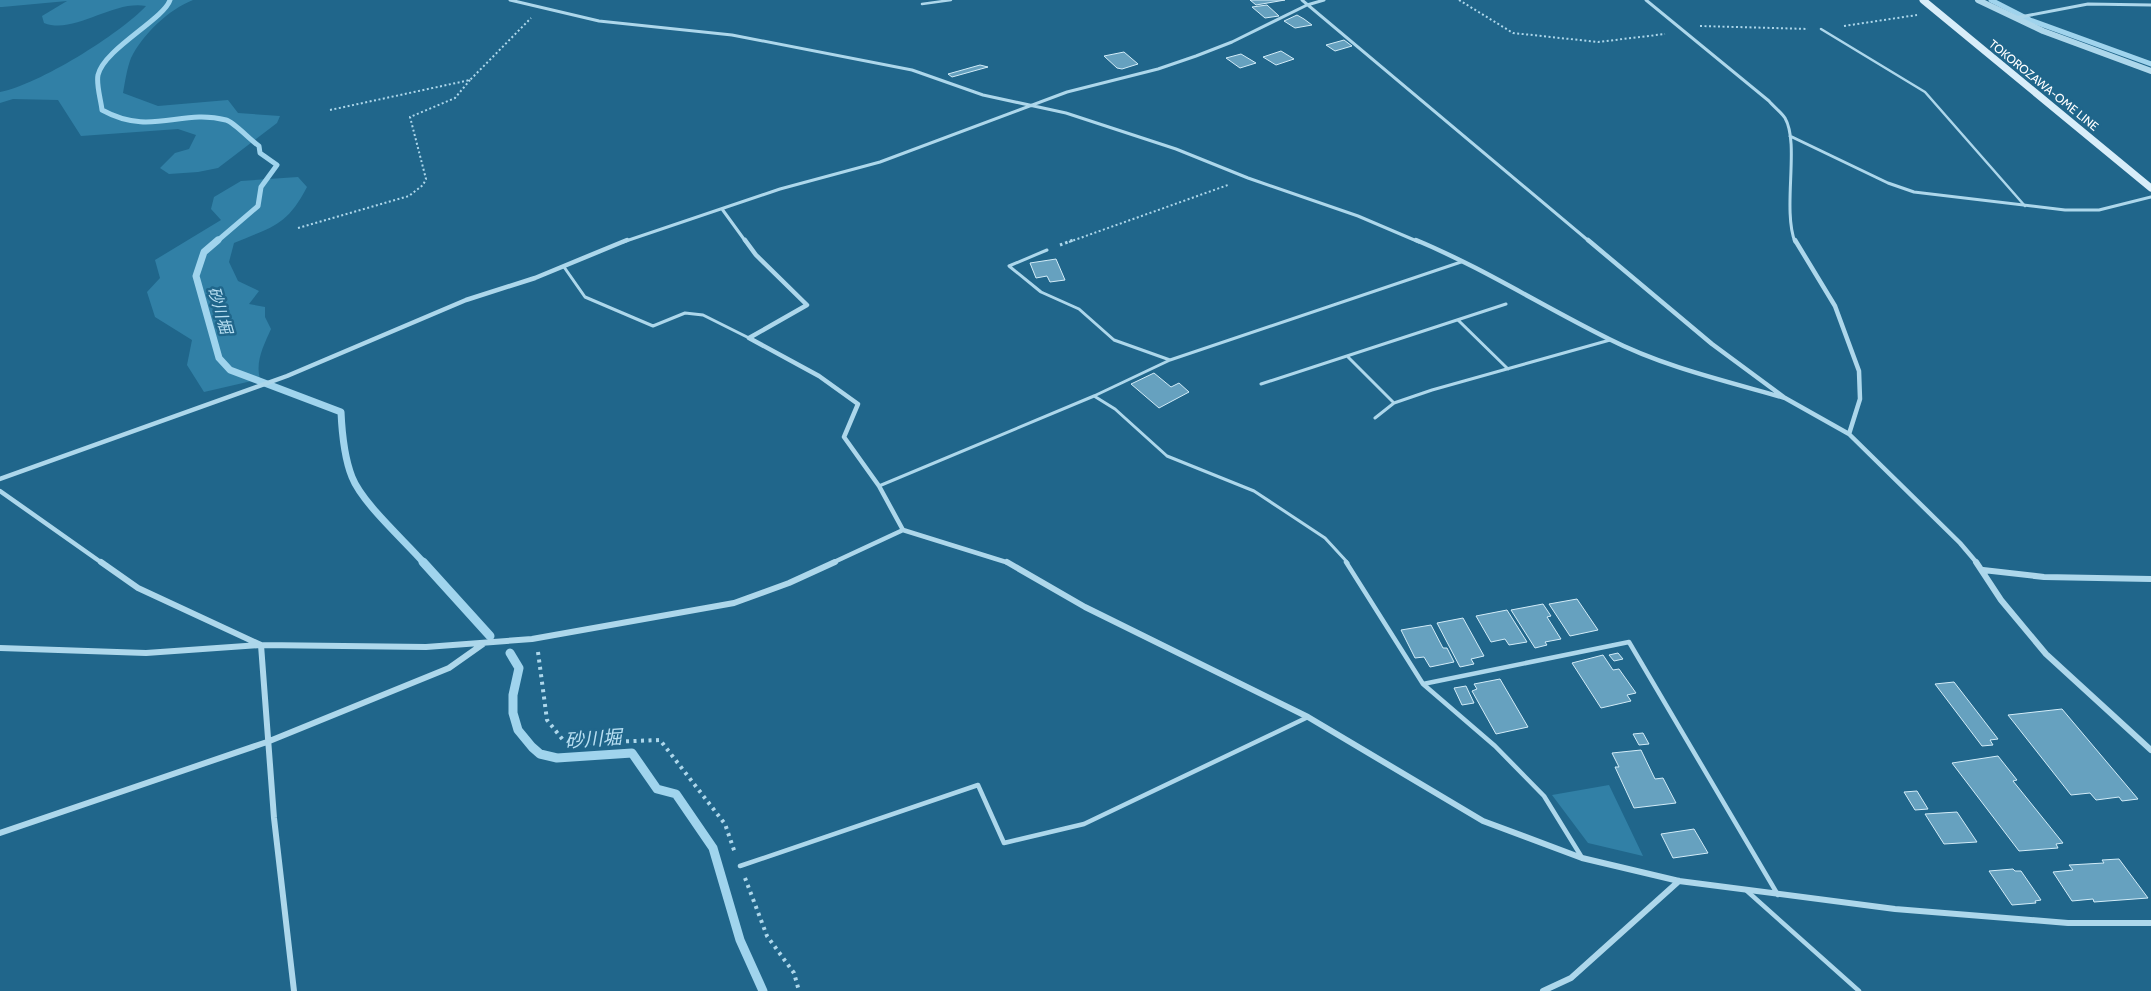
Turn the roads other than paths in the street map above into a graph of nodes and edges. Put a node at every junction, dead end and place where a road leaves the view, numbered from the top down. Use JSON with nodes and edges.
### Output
{"nodes":[{"id":1,"x":510,"y":0,"type":"edge"},
{"id":2,"x":950,"y":0,"type":"edge"},
{"id":3,"x":1302,"y":0,"type":"edge"},
{"id":4,"x":1324,"y":0,"type":"edge"},
{"id":5,"x":1646,"y":0,"type":"edge"},
{"id":6,"x":1922,"y":0,"type":"edge"},
{"id":7,"x":1978,"y":0,"type":"edge"},
{"id":8,"x":922,"y":4,"type":"dead end"},
{"id":9,"x":1308,"y":5,"type":"junction"},
{"id":10,"x":2151,"y":5,"type":"edge"},
{"id":11,"x":2013,"y":18,"type":"junction"},
{"id":12,"x":1821,"y":29,"type":"dead end"},
{"id":13,"x":2151,"y":71,"type":"edge"},
{"id":14,"x":1035,"y":105,"type":"junction"},
{"id":15,"x":1790,"y":136,"type":"junction"},
{"id":16,"x":2151,"y":188,"type":"edge"},
{"id":17,"x":2151,"y":197,"type":"edge"},
{"id":18,"x":2025,"y":206,"type":"junction"},
{"id":19,"x":722,"y":209,"type":"junction"},
{"id":20,"x":1048,"y":250,"type":"road end"},
{"id":21,"x":1461,"y":262,"type":"junction"},
{"id":22,"x":564,"y":267,"type":"junction"},
{"id":23,"x":1506,"y":304,"type":"dead end"},
{"id":24,"x":1458,"y":320,"type":"junction"},
{"id":25,"x":749,"y":338,"type":"junction"},
{"id":26,"x":1610,"y":340,"type":"junction"},
{"id":27,"x":1347,"y":356,"type":"junction"},
{"id":28,"x":1170,"y":360,"type":"junction"},
{"id":29,"x":1508,"y":369,"type":"junction"},
{"id":30,"x":1261,"y":384,"type":"dead end"},
{"id":31,"x":1094,"y":396,"type":"junction"},
{"id":32,"x":1785,"y":398,"type":"junction"},
{"id":33,"x":1394,"y":403,"type":"junction"},
{"id":34,"x":1375,"y":418,"type":"dead end"},
{"id":35,"x":1849,"y":434,"type":"junction"},
{"id":36,"x":0,"y":479,"type":"edge"},
{"id":37,"x":879,"y":486,"type":"junction"},
{"id":38,"x":0,"y":491,"type":"edge"},
{"id":39,"x":904,"y":530,"type":"junction"},
{"id":40,"x":1983,"y":570,"type":"junction"},
{"id":41,"x":2151,"y":579,"type":"edge"},
{"id":42,"x":484,"y":644,"type":"junction"},
{"id":43,"x":261,"y":645,"type":"junction"},
{"id":44,"x":0,"y":648,"type":"edge"},
{"id":45,"x":1423,"y":684,"type":"junction"},
{"id":46,"x":1308,"y":717,"type":"junction"},
{"id":47,"x":267,"y":742,"type":"junction"},
{"id":48,"x":2151,"y":750,"type":"edge"},
{"id":49,"x":0,"y":833,"type":"edge"},
{"id":50,"x":1582,"y":858,"type":"junction"},
{"id":51,"x":740,"y":866,"type":"road end"},
{"id":52,"x":1679,"y":880,"type":"junction"},
{"id":53,"x":1747,"y":891,"type":"junction"},
{"id":54,"x":1778,"y":895,"type":"junction"},
{"id":55,"x":2151,"y":923,"type":"edge"},
{"id":56,"x":294,"y":991,"type":"edge"},
{"id":57,"x":1543,"y":991,"type":"edge"},
{"id":58,"x":1859,"y":991,"type":"edge"}],
"edges":[{"from":1,"to":14,"type":"street"},
{"from":2,"to":8,"type":"lane"},
{"from":3,"to":9,"type":"street"},
{"from":4,"to":9,"type":"street"},
{"from":5,"to":15,"type":"street"},
{"from":6,"to":16,"type":"main road","name":"TOKOROZAWA-OME LINE"},
{"from":7,"to":11,"type":"street"},
{"from":9,"to":14,"type":"street"},
{"from":9,"to":32,"type":"street"},
{"from":10,"to":11,"type":"street"},
{"from":11,"to":13,"type":"street"},
{"from":12,"to":18,"type":"lane"},
{"from":14,"to":19,"type":"street"},
{"from":14,"to":21,"type":"street"},
{"from":15,"to":18,"type":"street"},
{"from":15,"to":35,"type":"street"},
{"from":17,"to":18,"type":"street"},
{"from":19,"to":22,"type":"street"},
{"from":19,"to":25,"type":"street"},
{"from":20,"to":28,"type":"lane"},
{"from":21,"to":26,"type":"street"},
{"from":21,"to":28,"type":"lane"},
{"from":22,"to":25,"type":"lane"},
{"from":22,"to":36,"type":"street"},
{"from":23,"to":24,"type":"lane"},
{"from":24,"to":27,"type":"lane"},
{"from":24,"to":29,"type":"lane"},
{"from":25,"to":37,"type":"street"},
{"from":26,"to":29,"type":"lane"},
{"from":26,"to":32,"type":"street"},
{"from":27,"to":30,"type":"lane"},
{"from":27,"to":33,"type":"lane"},
{"from":28,"to":31,"type":"lane"},
{"from":29,"to":33,"type":"lane"},
{"from":31,"to":37,"type":"lane"},
{"from":31,"to":45,"type":"lane"},
{"from":32,"to":35,"type":"street"},
{"from":33,"to":34,"type":"lane"},
{"from":35,"to":40,"type":"street"},
{"from":37,"to":39,"type":"street"},
{"from":38,"to":43,"type":"street"},
{"from":39,"to":42,"type":"street"},
{"from":39,"to":46,"type":"street"},
{"from":40,"to":41,"type":"street"},
{"from":40,"to":48,"type":"street"},
{"from":42,"to":43,"type":"street"},
{"from":42,"to":47,"type":"street"},
{"from":43,"to":44,"type":"street"},
{"from":43,"to":47,"type":"street"},
{"from":45,"to":50,"type":"lane"},
{"from":45,"to":54,"type":"lane"},
{"from":46,"to":50,"type":"street"},
{"from":46,"to":51,"type":"lane"},
{"from":47,"to":49,"type":"street"},
{"from":47,"to":56,"type":"street"},
{"from":50,"to":52,"type":"street"},
{"from":52,"to":53,"type":"street"},
{"from":52,"to":57,"type":"street"},
{"from":53,"to":54,"type":"street"},
{"from":53,"to":58,"type":"lane"},
{"from":54,"to":55,"type":"street"}]}
